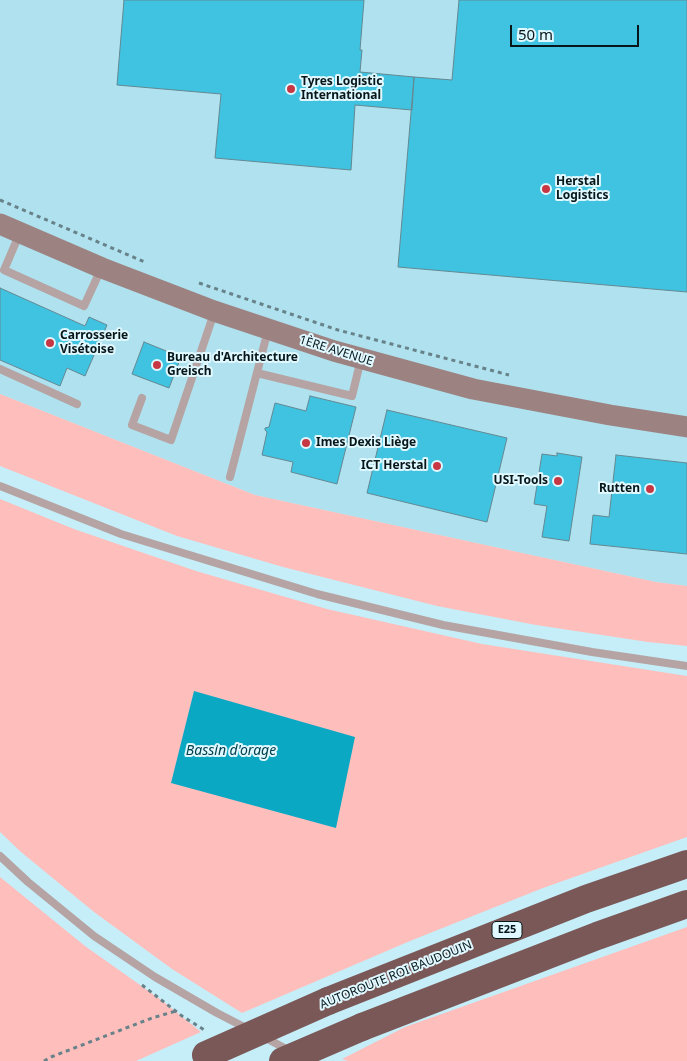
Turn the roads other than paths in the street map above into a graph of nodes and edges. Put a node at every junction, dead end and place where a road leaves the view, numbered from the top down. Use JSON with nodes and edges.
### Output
{"nodes":[{"id":1,"x":0,"y":224,"type":"edge"},
{"id":2,"x":20,"y":233,"type":"junction"},
{"id":3,"x":102,"y":268,"type":"junction"},
{"id":4,"x":2,"y":269,"type":"edge"},
{"id":5,"x":214,"y":311,"type":"junction"},
{"id":6,"x":268,"y":330,"type":"junction"},
{"id":7,"x":361,"y":358,"type":"junction"},
{"id":8,"x":0,"y":369,"type":"edge"},
{"id":9,"x":256,"y":373,"type":"junction"},
{"id":10,"x":142,"y":398,"type":"dead end"},
{"id":11,"x":77,"y":404,"type":"dead end"},
{"id":12,"x":687,"y":427,"type":"edge"},
{"id":13,"x":230,"y":476,"type":"dead end"},
{"id":14,"x":0,"y":486,"type":"edge"},
{"id":15,"x":687,"y":666,"type":"edge"},
{"id":16,"x":0,"y":856,"type":"edge"},
{"id":17,"x":687,"y":864,"type":"edge"},
{"id":18,"x":687,"y":904,"type":"edge"},
{"id":19,"x":199,"y":1058,"type":"edge"},
{"id":20,"x":295,"y":1059,"type":"edge"}],
"edges":[{"from":1,"to":2,"type":"street","name":"1ÈRE AVENUE"},
{"from":2,"to":3,"type":"street","name":"1ÈRE AVENUE"},
{"from":2,"to":4,"type":"lane"},
{"from":3,"to":4,"type":"lane"},
{"from":3,"to":5,"type":"street","name":"1ÈRE AVENUE"},
{"from":5,"to":6,"type":"street","name":"1ÈRE AVENUE"},
{"from":5,"to":10,"type":"lane"},
{"from":6,"to":7,"type":"street","name":"1ÈRE AVENUE"},
{"from":6,"to":9,"type":"lane"},
{"from":7,"to":9,"type":"lane"},
{"from":7,"to":12,"type":"street","name":"1ÈRE AVENUE"},
{"from":8,"to":11,"type":"lane"},
{"from":9,"to":13,"type":"lane"},
{"from":14,"to":15,"type":"lane"},
{"from":16,"to":20,"type":"lane"},
{"from":17,"to":19,"type":"highway","name":"AUTOROUTE ROI BAUDOUIN","number":"E25","bridge":true},
{"from":18,"to":20,"type":"highway","bridge":true}]}
